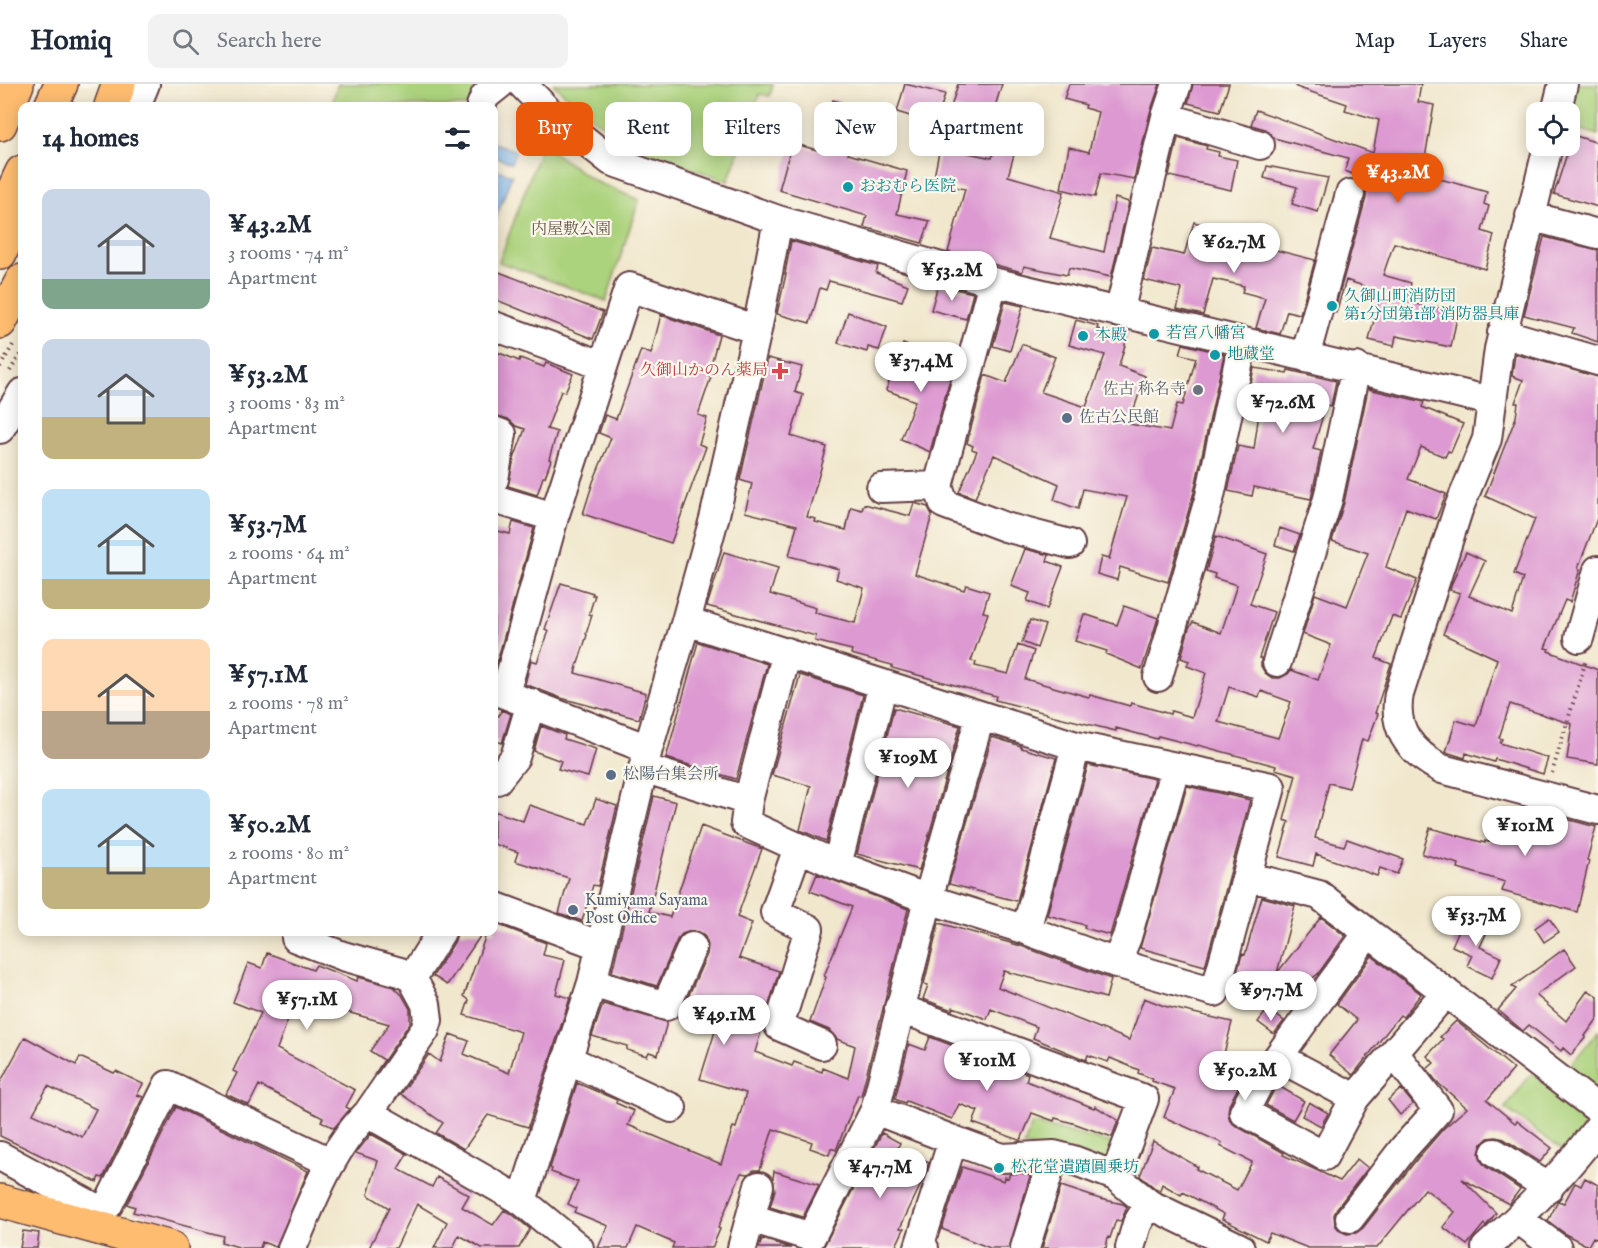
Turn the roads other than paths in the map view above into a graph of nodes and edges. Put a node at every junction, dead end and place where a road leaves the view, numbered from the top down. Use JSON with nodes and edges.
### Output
{"nodes":[{"id":1,"x":6,"y":84,"type":"edge"},
{"id":2,"x":17,"y":84,"type":"edge"},
{"id":3,"x":61,"y":84,"type":"edge"},
{"id":4,"x":75,"y":84,"type":"edge"},
{"id":5,"x":119,"y":84,"type":"edge"},
{"id":6,"x":145,"y":84,"type":"edge"},
{"id":7,"x":500,"y":84,"type":"edge"},
{"id":8,"x":522,"y":84,"type":"edge"},
{"id":9,"x":1177,"y":84,"type":"edge"},
{"id":10,"x":1563,"y":84,"type":"edge"},
{"id":11,"x":0,"y":97,"type":"edge"},
{"id":12,"x":53,"y":102,"type":"edge"},
{"id":13,"x":68,"y":102,"type":"edge"},
{"id":14,"x":112,"y":102,"type":"edge"},
{"id":15,"x":138,"y":102,"type":"edge"},
{"id":16,"x":482,"y":102,"type":"edge"},
{"id":17,"x":1558,"y":102,"type":"edge"},
{"id":18,"x":1166,"y":117,"type":"junction"},
{"id":19,"x":0,"y":124,"type":"edge"},
{"id":20,"x":1260,"y":145,"type":"dead end"},
{"id":21,"x":1545,"y":156,"type":"edge"},
{"id":22,"x":18,"y":181,"type":"edge"},
{"id":23,"x":1350,"y":194,"type":"dead end"},
{"id":24,"x":18,"y":215,"type":"edge"},
{"id":25,"x":1530,"y":216,"type":"junction"},
{"id":26,"x":0,"y":220,"type":"edge"},
{"id":27,"x":778,"y":220,"type":"junction"},
{"id":28,"x":1598,"y":234,"type":"edge"},
{"id":29,"x":0,"y":253,"type":"edge"},
{"id":30,"x":993,"y":282,"type":"junction"},
{"id":31,"x":18,"y":296,"type":"edge"},
{"id":32,"x":1119,"y":314,"type":"junction"},
{"id":33,"x":498,"y":327,"type":"edge"},
{"id":34,"x":757,"y":330,"type":"junction"},
{"id":35,"x":8,"y":332,"type":"edge"},
{"id":36,"x":1502,"y":333,"type":"junction"},
{"id":37,"x":1243,"y":342,"type":"junction"},
{"id":38,"x":1305,"y":357,"type":"junction"},
{"id":39,"x":1598,"y":361,"type":"edge"},
{"id":40,"x":602,"y":365,"type":"junction"},
{"id":41,"x":1356,"y":367,"type":"junction"},
{"id":42,"x":18,"y":400,"type":"edge"},
{"id":43,"x":1491,"y":401,"type":"junction"},
{"id":44,"x":0,"y":429,"type":"edge"},
{"id":45,"x":498,"y":432,"type":"edge"},
{"id":46,"x":498,"y":456,"type":"edge"},
{"id":47,"x":938,"y":486,"type":"junction"},
{"id":48,"x":881,"y":488,"type":"dead end"},
{"id":49,"x":498,"y":500,"type":"edge"},
{"id":50,"x":554,"y":517,"type":"junction"},
{"id":51,"x":1070,"y":544,"type":"dead end"},
{"id":52,"x":1598,"y":570,"type":"edge"},
{"id":53,"x":686,"y":621,"type":"junction"},
{"id":54,"x":1579,"y":638,"type":"road end"},
{"id":55,"x":787,"y":652,"type":"junction"},
{"id":56,"x":1277,"y":662,"type":"dead end"},
{"id":57,"x":1158,"y":677,"type":"dead end"},
{"id":58,"x":883,"y":684,"type":"junction"},
{"id":59,"x":510,"y":696,"type":"edge"},
{"id":60,"x":980,"y":717,"type":"junction"},
{"id":61,"x":1076,"y":746,"type":"junction"},
{"id":62,"x":645,"y":759,"type":"junction"},
{"id":63,"x":1175,"y":768,"type":"junction"},
{"id":64,"x":498,"y":780,"type":"edge"},
{"id":65,"x":748,"y":801,"type":"junction"},
{"id":66,"x":1598,"y":810,"type":"edge"},
{"id":67,"x":798,"y":848,"type":"junction"},
{"id":68,"x":837,"y":865,"type":"junction"},
{"id":69,"x":1247,"y":876,"type":"junction"},
{"id":70,"x":928,"y":899,"type":"junction"},
{"id":71,"x":498,"y":907,"type":"edge"},
{"id":72,"x":1026,"y":930,"type":"junction"},
{"id":73,"x":1368,"y":933,"type":"junction"},
{"id":74,"x":438,"y":936,"type":"edge"},
{"id":75,"x":296,"y":938,"type":"dead end"},
{"id":76,"x":601,"y":946,"type":"junction"},
{"id":77,"x":692,"y":947,"type":"dead end"},
{"id":78,"x":1116,"y":963,"type":"junction"},
{"id":79,"x":412,"y":978,"type":"junction"},
{"id":80,"x":592,"y":982,"type":"junction"},
{"id":81,"x":1446,"y":992,"type":"junction"},
{"id":82,"x":899,"y":1008,"type":"junction"},
{"id":83,"x":822,"y":1045,"type":"dead end"},
{"id":84,"x":1394,"y":1053,"type":"junction"},
{"id":85,"x":1278,"y":1057,"type":"junction"},
{"id":86,"x":567,"y":1059,"type":"junction"},
{"id":87,"x":1355,"y":1098,"type":"junction"},
{"id":88,"x":672,"y":1108,"type":"dead end"},
{"id":89,"x":1598,"y":1109,"type":"edge"},
{"id":90,"x":875,"y":1110,"type":"junction"},
{"id":91,"x":368,"y":1113,"type":"junction"},
{"id":92,"x":1598,"y":1128,"type":"edge"},
{"id":93,"x":953,"y":1140,"type":"junction"},
{"id":94,"x":1495,"y":1153,"type":"dead end"},
{"id":95,"x":1054,"y":1155,"type":"junction"},
{"id":96,"x":0,"y":1156,"type":"edge"},
{"id":97,"x":1589,"y":1158,"type":"edge"},
{"id":98,"x":330,"y":1162,"type":"junction"},
{"id":99,"x":1115,"y":1176,"type":"junction"},
{"id":100,"x":759,"y":1185,"type":"dead end"},
{"id":101,"x":1549,"y":1188,"type":"junction"},
{"id":102,"x":0,"y":1201,"type":"edge"},
{"id":103,"x":522,"y":1201,"type":"junction"},
{"id":104,"x":1149,"y":1204,"type":"junction"},
{"id":105,"x":97,"y":1218,"type":"junction"},
{"id":106,"x":751,"y":1218,"type":"junction"},
{"id":107,"x":1350,"y":1218,"type":"dead end"},
{"id":108,"x":1518,"y":1219,"type":"junction"},
{"id":109,"x":171,"y":1248,"type":"edge"},
{"id":110,"x":292,"y":1248,"type":"edge"},
{"id":111,"x":579,"y":1248,"type":"edge"},
{"id":112,"x":742,"y":1248,"type":"edge"},
{"id":113,"x":924,"y":1248,"type":"edge"},
{"id":114,"x":1025,"y":1248,"type":"edge"},
{"id":115,"x":1130,"y":1248,"type":"edge"},
{"id":116,"x":1240,"y":1248,"type":"edge"},
{"id":117,"x":1486,"y":1248,"type":"edge"},
{"id":118,"x":1557,"y":1248,"type":"edge"}],
"edges":[{"from":1,"to":11,"type":"main road"},
{"from":2,"to":19,"type":"main road"},
{"from":3,"to":12,"type":"main road"},
{"from":4,"to":13,"type":"main road"},
{"from":5,"to":14,"type":"main road"},
{"from":6,"to":15,"type":"street"},
{"from":7,"to":16,"type":"street"},
{"from":8,"to":27,"type":"street"},
{"from":9,"to":18,"type":"street"},
{"from":10,"to":17,"type":"street"},
{"from":18,"to":20,"type":"street"},
{"from":18,"to":32,"type":"street"},
{"from":21,"to":25,"type":"street"},
{"from":22,"to":26,"type":"main road"},
{"from":23,"to":38,"type":"street"},
{"from":24,"to":29,"type":"main road"},
{"from":25,"to":28,"type":"street"},
{"from":25,"to":36,"type":"street"},
{"from":27,"to":30,"type":"street"},
{"from":27,"to":34,"type":"street"},
{"from":30,"to":32,"type":"street"},
{"from":30,"to":47,"type":"street"},
{"from":31,"to":35,"type":"main road"},
{"from":32,"to":37,"type":"street"},
{"from":33,"to":40,"type":"street"},
{"from":34,"to":40,"type":"street"},
{"from":34,"to":53,"type":"street"},
{"from":36,"to":39,"type":"street"},
{"from":36,"to":43,"type":"street"},
{"from":37,"to":38,"type":"street"},
{"from":37,"to":57,"type":"street"},
{"from":38,"to":41,"type":"street"},
{"from":40,"to":50,"type":"street"},
{"from":41,"to":43,"type":"street"},
{"from":41,"to":56,"type":"street"},
{"from":42,"to":44,"type":"street"},
{"from":43,"to":66,"type":"street"},
{"from":45,"to":46,"type":"street"},
{"from":47,"to":48,"type":"street"},
{"from":47,"to":51,"type":"street"},
{"from":49,"to":50,"type":"street"},
{"from":50,"to":59,"type":"street"},
{"from":52,"to":54,"type":"street"},
{"from":53,"to":55,"type":"street"},
{"from":53,"to":62,"type":"street"},
{"from":55,"to":58,"type":"street"},
{"from":55,"to":65,"type":"street"},
{"from":58,"to":60,"type":"street"},
{"from":58,"to":68,"type":"street"},
{"from":59,"to":62,"type":"street"},
{"from":59,"to":64,"type":"street"},
{"from":60,"to":61,"type":"street"},
{"from":60,"to":70,"type":"street"},
{"from":61,"to":63,"type":"street"},
{"from":61,"to":72,"type":"street"},
{"from":62,"to":65,"type":"street"},
{"from":62,"to":76,"type":"street"},
{"from":63,"to":69,"type":"street"},
{"from":63,"to":78,"type":"street"},
{"from":65,"to":67,"type":"street"},
{"from":67,"to":68,"type":"street"},
{"from":67,"to":83,"type":"street"},
{"from":68,"to":70,"type":"street"},
{"from":69,"to":73,"type":"street"},
{"from":69,"to":78,"type":"street"},
{"from":70,"to":72,"type":"street"},
{"from":70,"to":82,"type":"street"},
{"from":71,"to":76,"type":"street"},
{"from":72,"to":78,"type":"street"},
{"from":73,"to":81,"type":"street"},
{"from":73,"to":85,"type":"street"},
{"from":74,"to":79,"type":"street"},
{"from":75,"to":79,"type":"street"},
{"from":76,"to":80,"type":"street"},
{"from":77,"to":80,"type":"street"},
{"from":79,"to":91,"type":"street"},
{"from":80,"to":86,"type":"street"},
{"from":81,"to":84,"type":"street"},
{"from":81,"to":89,"type":"street"},
{"from":82,"to":90,"type":"street"},
{"from":82,"to":99,"type":"street"},
{"from":84,"to":87,"type":"street"},
{"from":84,"to":107,"type":"street"},
{"from":85,"to":87,"type":"street"},
{"from":85,"to":87,"type":"street"},
{"from":86,"to":88,"type":"street"},
{"from":86,"to":103,"type":"street"},
{"from":90,"to":93,"type":"street"},
{"from":90,"to":106,"type":"street"},
{"from":91,"to":98,"type":"street"},
{"from":91,"to":103,"type":"street"},
{"from":92,"to":97,"type":"street"},
{"from":93,"to":95,"type":"street"},
{"from":93,"to":113,"type":"street"},
{"from":94,"to":101,"type":"street"},
{"from":95,"to":99,"type":"street"},
{"from":95,"to":114,"type":"street"},
{"from":96,"to":105,"type":"street"},
{"from":97,"to":101,"type":"street"},
{"from":98,"to":105,"type":"street"},
{"from":98,"to":110,"type":"street"},
{"from":99,"to":104,"type":"street"},
{"from":100,"to":106,"type":"street"},
{"from":101,"to":108,"type":"street"},
{"from":102,"to":105,"type":"main road"},
{"from":103,"to":111,"type":"street"},
{"from":104,"to":115,"type":"street"},
{"from":104,"to":116,"type":"street"},
{"from":105,"to":109,"type":"main road"},
{"from":106,"to":112,"type":"street"},
{"from":108,"to":117,"type":"street"},
{"from":108,"to":118,"type":"street"}]}
